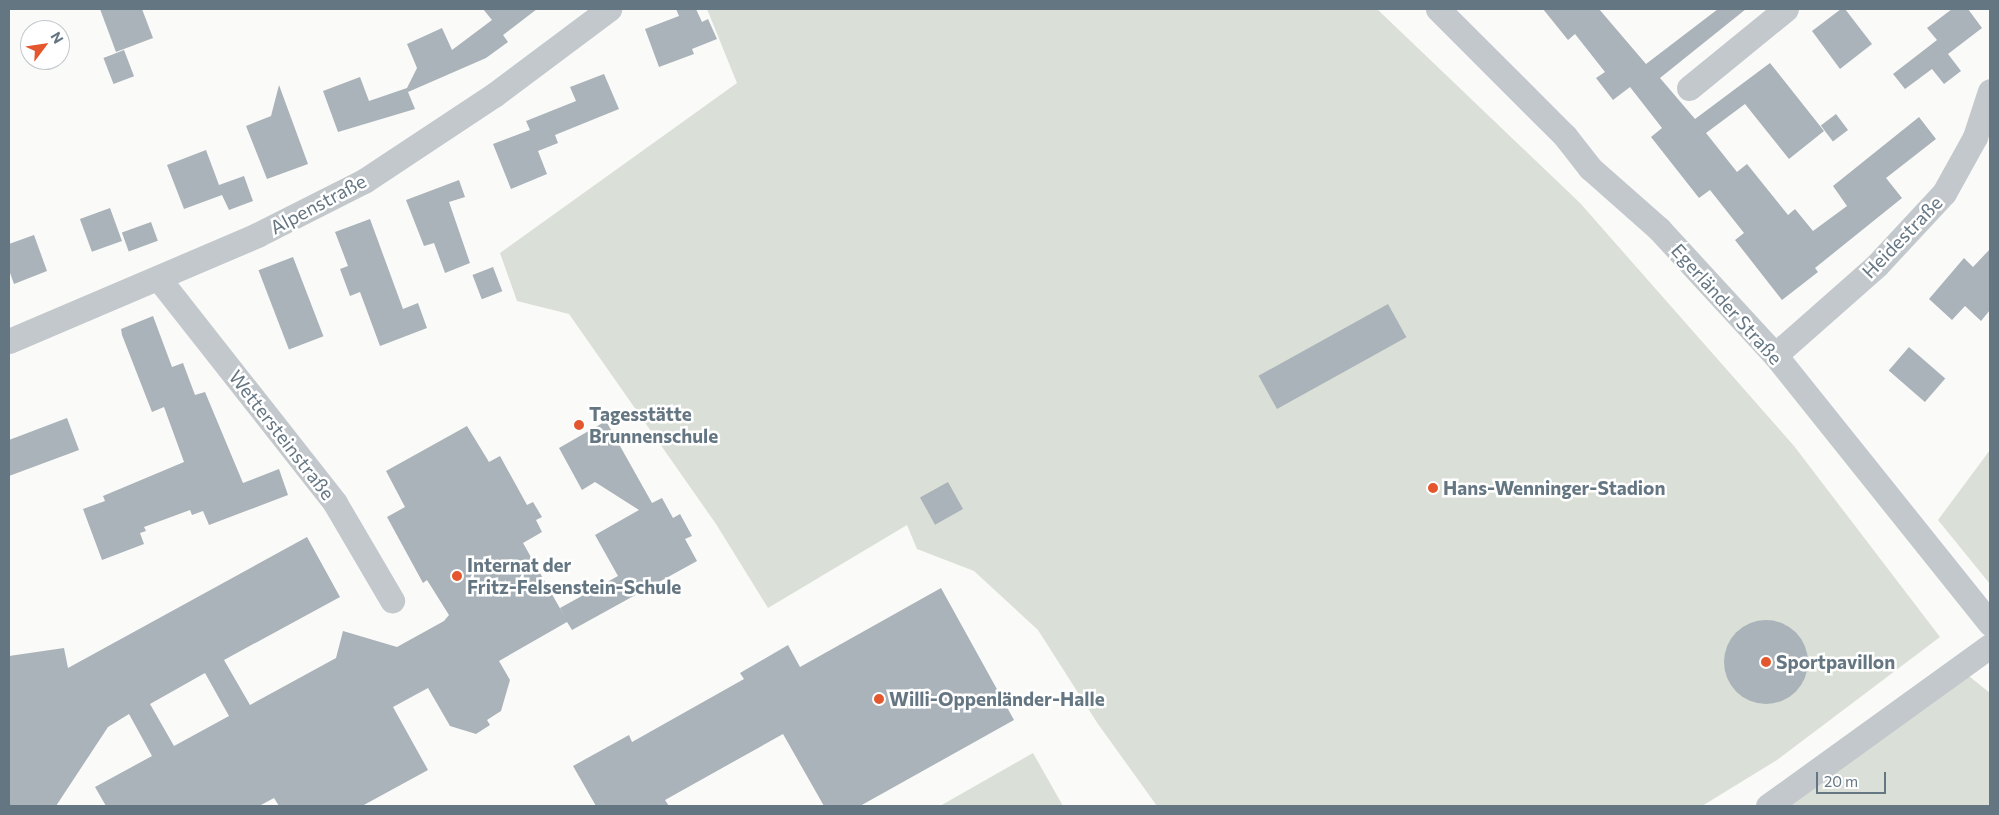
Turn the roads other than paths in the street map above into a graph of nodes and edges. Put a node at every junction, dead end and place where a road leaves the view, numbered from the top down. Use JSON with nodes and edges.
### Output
{"nodes":[{"id":1,"x":1438,"y":9,"type":"edge"},
{"id":2,"x":1786,"y":9,"type":"edge"},
{"id":3,"x":604,"y":12,"type":"edge"},
{"id":4,"x":1689,"y":88,"type":"dead end"},
{"id":5,"x":1990,"y":90,"type":"edge"},
{"id":6,"x":159,"y":278,"type":"junction"},
{"id":7,"x":9,"y":342,"type":"edge"},
{"id":8,"x":1775,"y":355,"type":"junction"},
{"id":9,"x":392,"y":600,"type":"dead end"},
{"id":10,"x":1990,"y":623,"type":"edge"},
{"id":11,"x":1990,"y":646,"type":"edge"},
{"id":12,"x":1768,"y":806,"type":"edge"}],
"edges":[{"from":1,"to":8,"type":"street","name":"Egerländer Straße"},
{"from":2,"to":4,"type":"street"},
{"from":3,"to":6,"type":"street","name":"Alpenstraße"},
{"from":5,"to":8,"type":"street","name":"Heidestraße"},
{"from":6,"to":7,"type":"street","name":"Alpenstraße"},
{"from":6,"to":9,"type":"street","name":"Wettersteinstraße"},
{"from":8,"to":10,"type":"street","name":"Egerländer Straße"},
{"from":11,"to":12,"type":"street"}]}
